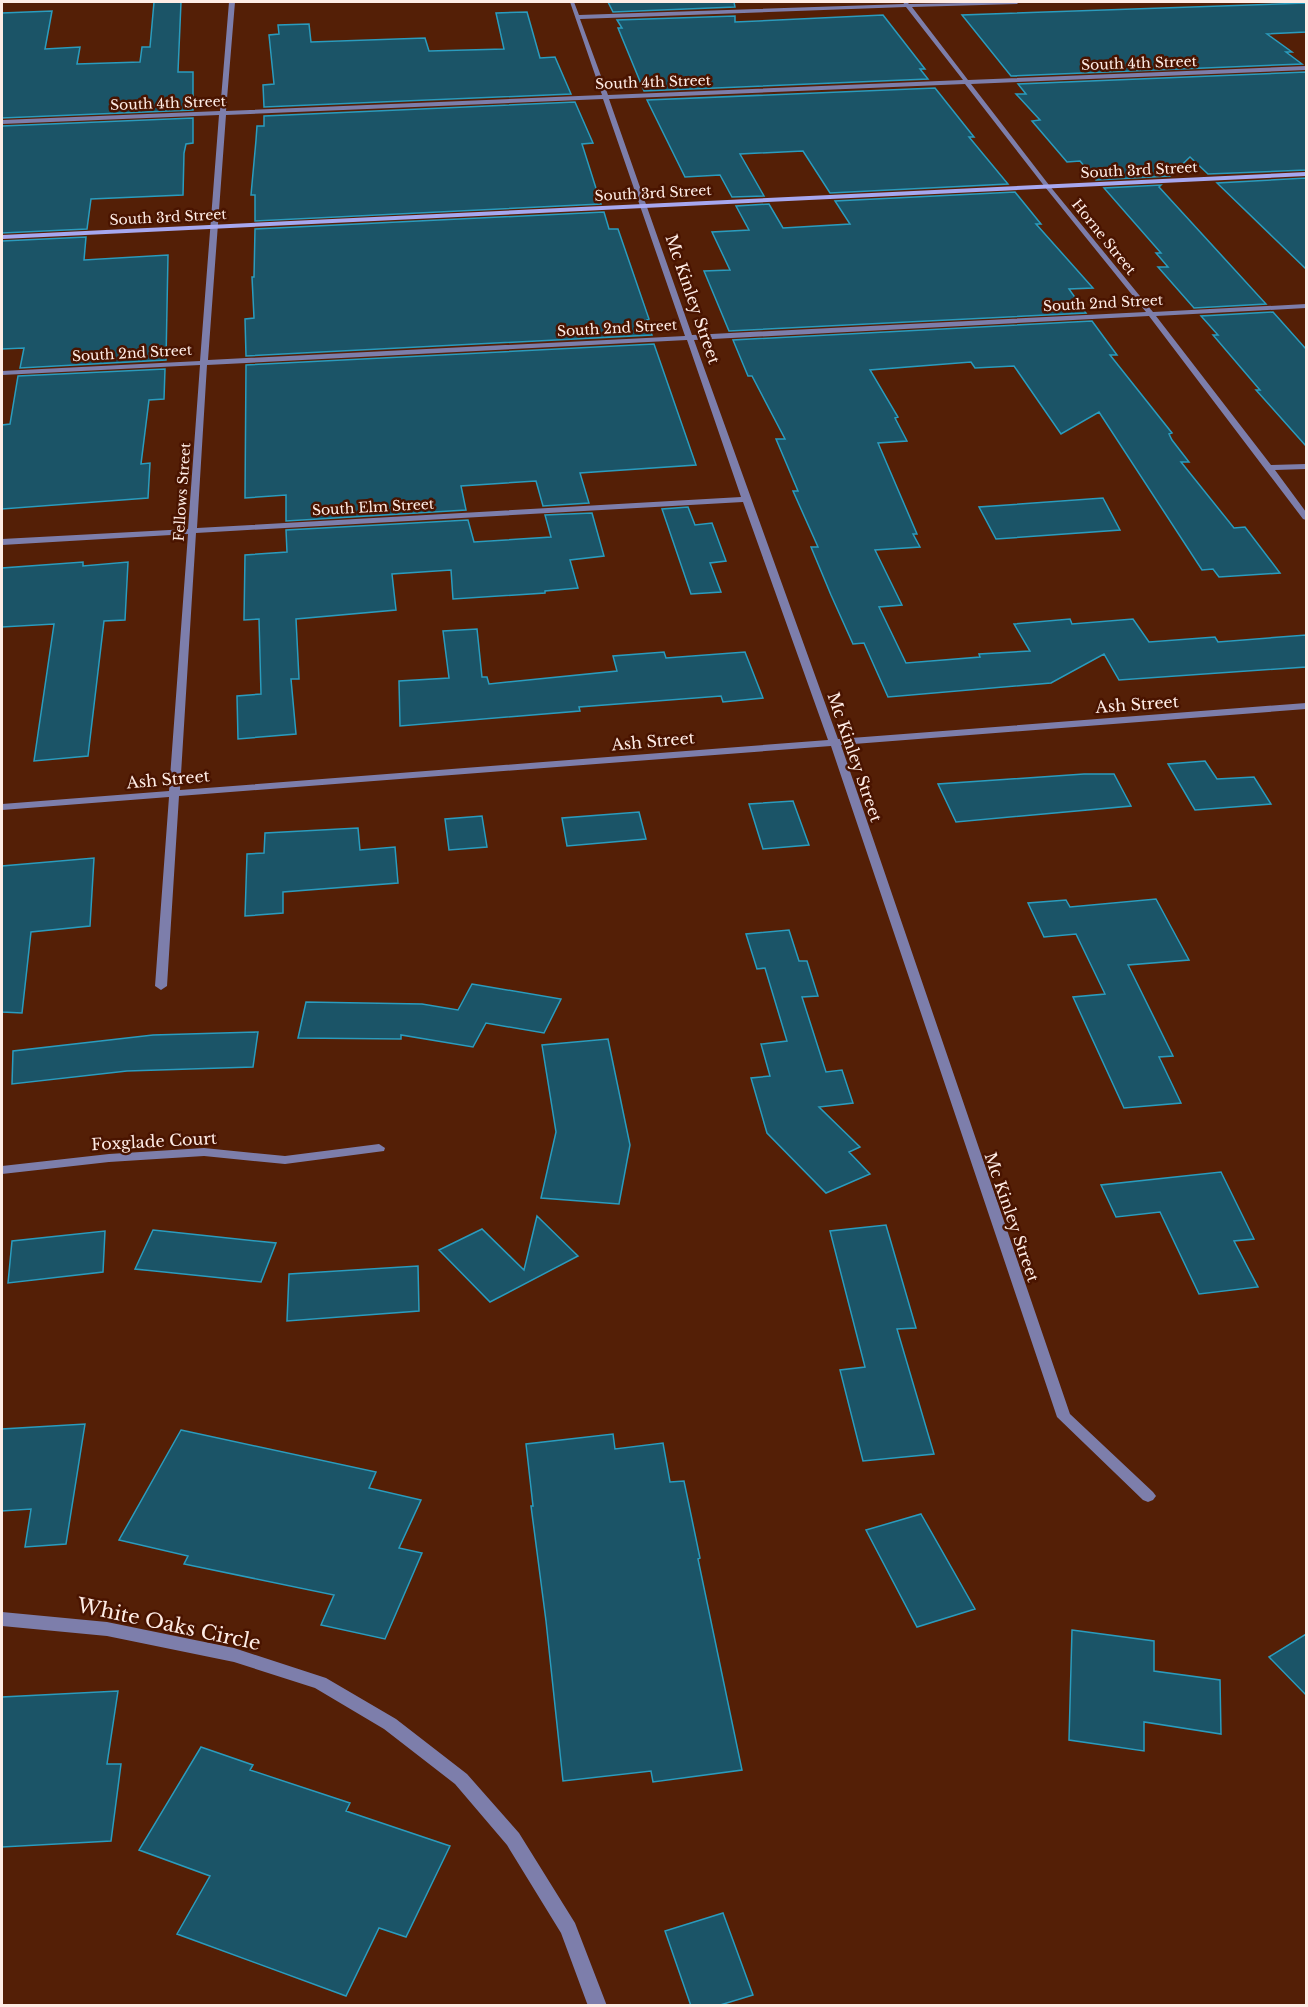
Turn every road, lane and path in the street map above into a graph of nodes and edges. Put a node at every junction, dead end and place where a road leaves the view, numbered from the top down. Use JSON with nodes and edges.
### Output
{"nodes":[{"id":1,"x":232,"y":2,"type":"edge"},
{"id":2,"x":572,"y":2,"type":"edge"},
{"id":3,"x":1017,"y":2,"type":"edge"},
{"id":4,"x":906,"y":4,"type":"edge"},
{"id":5,"x":578,"y":17,"type":"junction"},
{"id":6,"x":1306,"y":68,"type":"edge"},
{"id":7,"x":966,"y":81,"type":"junction"},
{"id":8,"x":605,"y":96,"type":"junction"},
{"id":9,"x":222,"y":113,"type":"junction"},
{"id":10,"x":2,"y":122,"type":"edge"},
{"id":11,"x":1306,"y":174,"type":"edge"},
{"id":12,"x":1047,"y":186,"type":"junction"},
{"id":13,"x":645,"y":206,"type":"junction"},
{"id":14,"x":213,"y":227,"type":"junction"},
{"id":15,"x":2,"y":237,"type":"edge"},
{"id":16,"x":1306,"y":306,"type":"edge"},
{"id":17,"x":1151,"y":314,"type":"junction"},
{"id":18,"x":690,"y":338,"type":"junction"},
{"id":19,"x":205,"y":363,"type":"junction"},
{"id":20,"x":2,"y":374,"type":"edge"},
{"id":21,"x":1306,"y":466,"type":"edge"},
{"id":22,"x":1269,"y":468,"type":"junction"},
{"id":23,"x":746,"y":498,"type":"junction"},
{"id":24,"x":1306,"y":517,"type":"edge"},
{"id":25,"x":193,"y":531,"type":"junction"},
{"id":26,"x":2,"y":542,"type":"edge"},
{"id":27,"x":1306,"y":706,"type":"edge"},
{"id":28,"x":834,"y":741,"type":"junction"},
{"id":29,"x":173,"y":794,"type":"junction"},
{"id":30,"x":2,"y":807,"type":"edge"},
{"id":31,"x":161,"y":986,"type":"dead end"},
{"id":32,"x":379,"y":1148,"type":"dead end"},
{"id":33,"x":2,"y":1170,"type":"edge"},
{"id":34,"x":1148,"y":1496,"type":"dead end"},
{"id":35,"x":2,"y":1618,"type":"edge"},
{"id":36,"x":598,"y":2006,"type":"edge"}],
"edges":[{"from":1,"to":9,"type":"street","name":"Fellows Street"},
{"from":2,"to":5,"type":"street","name":"Mc Kinley Street"},
{"from":3,"to":4,"type":"street"},
{"from":4,"to":5,"type":"street"},
{"from":4,"to":7,"type":"street","name":"Horne Street"},
{"from":5,"to":8,"type":"street","name":"Mc Kinley Street"},
{"from":6,"to":7,"type":"street","name":"South 4th Street"},
{"from":7,"to":8,"type":"street","name":"South 4th Street"},
{"from":7,"to":12,"type":"street","name":"Horne Street"},
{"from":8,"to":9,"type":"street","name":"South 4th Street"},
{"from":8,"to":13,"type":"street","name":"Mc Kinley Street"},
{"from":9,"to":10,"type":"street","name":"South 4th Street"},
{"from":9,"to":14,"type":"street","name":"Fellows Street"},
{"from":11,"to":12,"type":"street","name":"South 3rd Street"},
{"from":12,"to":13,"type":"street","name":"South 3rd Street"},
{"from":12,"to":17,"type":"street","name":"Horne Street"},
{"from":13,"to":14,"type":"street","name":"South 3rd Street"},
{"from":13,"to":18,"type":"street","name":"Mc Kinley Street"},
{"from":14,"to":15,"type":"street","name":"South 3rd Street"},
{"from":14,"to":19,"type":"street","name":"Fellows Street"},
{"from":16,"to":17,"type":"street","name":"South 2nd Street"},
{"from":17,"to":18,"type":"street","name":"South 2nd Street"},
{"from":17,"to":22,"type":"street","name":"Horne Street"},
{"from":18,"to":19,"type":"street","name":"South 2nd Street"},
{"from":18,"to":23,"type":"street","name":"Mc Kinley Street"},
{"from":19,"to":20,"type":"street","name":"South 2nd Street"},
{"from":19,"to":25,"type":"street","name":"Fellows Street"},
{"from":21,"to":22,"type":"street"},
{"from":22,"to":24,"type":"street","name":"Horne Street"},
{"from":23,"to":25,"type":"street","name":"South Elm Street"},
{"from":23,"to":28,"type":"street","name":"Mc Kinley Street"},
{"from":25,"to":26,"type":"street","name":"South Elm Street"},
{"from":25,"to":29,"type":"street","name":"Fellows Street"},
{"from":27,"to":28,"type":"street","name":"Ash Street"},
{"from":28,"to":29,"type":"street","name":"Ash Street"},
{"from":28,"to":34,"type":"street","name":"Mc Kinley Street"},
{"from":29,"to":30,"type":"street","name":"Ash Street"},
{"from":29,"to":31,"type":"street","name":"Fellows Street"},
{"from":32,"to":33,"type":"street","name":"Foxglade Court"},
{"from":35,"to":36,"type":"street","name":"White Oaks Circle"}]}
